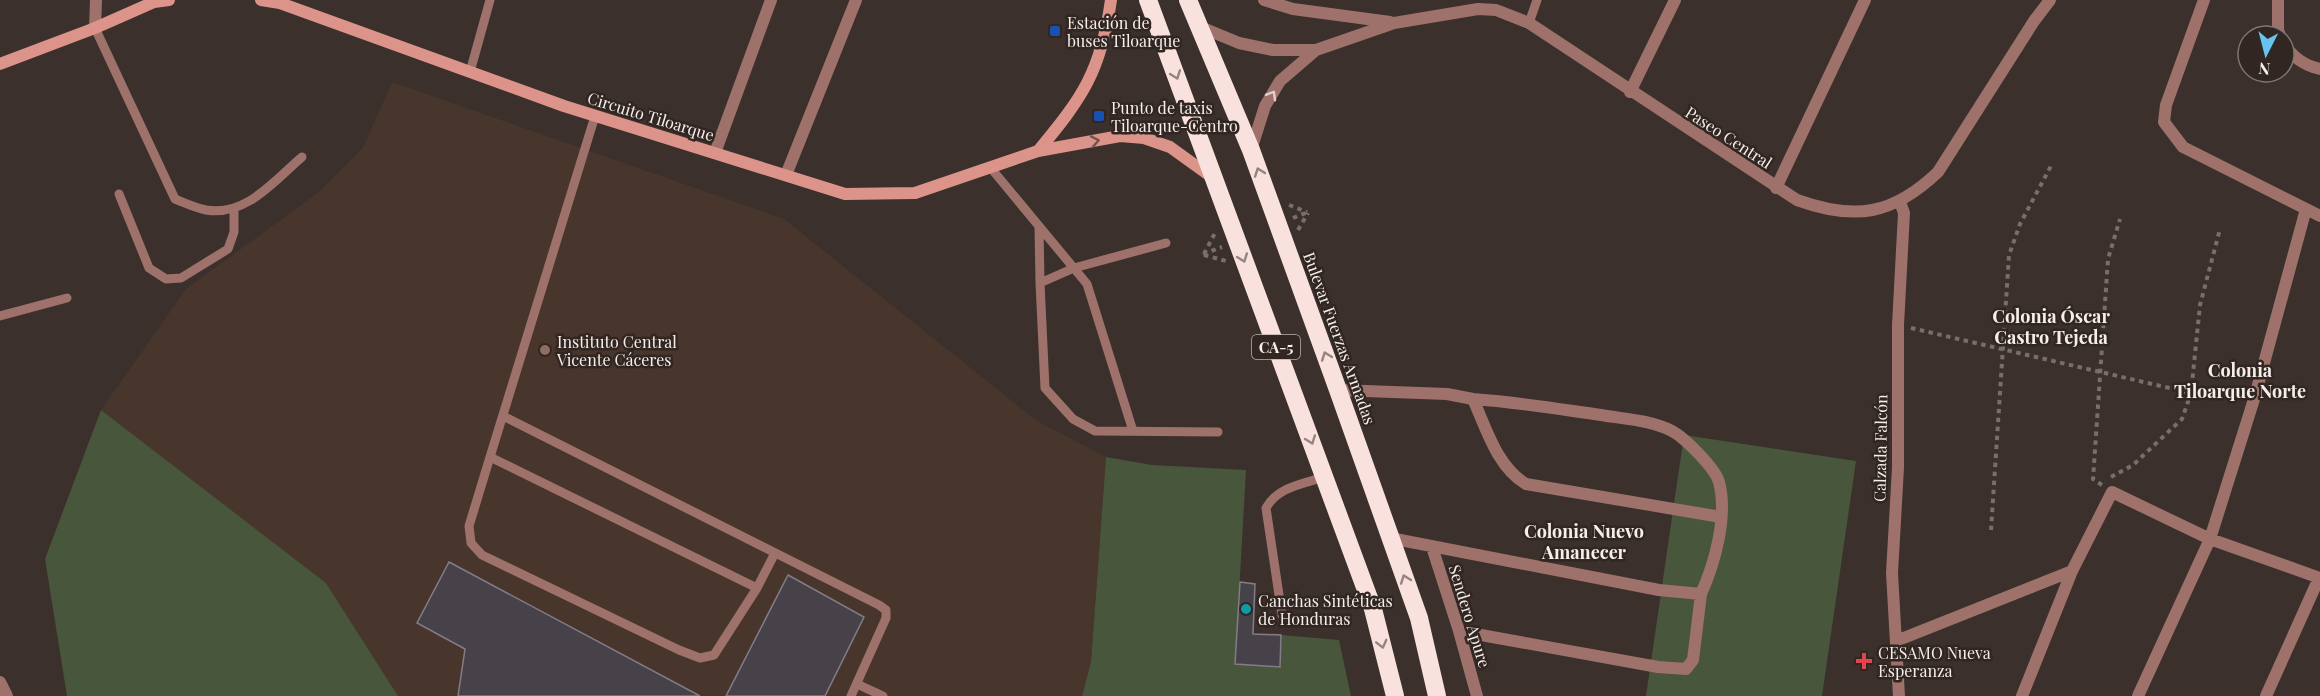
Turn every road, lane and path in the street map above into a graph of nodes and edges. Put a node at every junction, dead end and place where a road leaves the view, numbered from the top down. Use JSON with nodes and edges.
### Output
{"nodes":[{"id":1,"x":96,"y":0,"type":"edge"},
{"id":2,"x":169,"y":0,"type":"edge"},
{"id":3,"x":261,"y":0,"type":"edge"},
{"id":4,"x":490,"y":0,"type":"edge"},
{"id":5,"x":771,"y":0,"type":"edge"},
{"id":6,"x":856,"y":0,"type":"edge"},
{"id":7,"x":1111,"y":0,"type":"edge"},
{"id":8,"x":1148,"y":0,"type":"edge"},
{"id":9,"x":1188,"y":0,"type":"edge"},
{"id":10,"x":1264,"y":0,"type":"edge"},
{"id":11,"x":1537,"y":0,"type":"edge"},
{"id":12,"x":1674,"y":0,"type":"edge"},
{"id":13,"x":1865,"y":0,"type":"edge"},
{"id":14,"x":2050,"y":0,"type":"edge"},
{"id":15,"x":2204,"y":0,"type":"edge"},
{"id":16,"x":2278,"y":0,"type":"edge"},
{"id":17,"x":280,"y":1,"type":"edge"},
{"id":18,"x":1394,"y":23,"type":"junction"},
{"id":19,"x":1528,"y":23,"type":"junction"},
{"id":20,"x":2278,"y":24,"type":"edge"},
{"id":21,"x":1197,"y":26,"type":"junction"},
{"id":22,"x":95,"y":28,"type":"junction"},
{"id":23,"x":1316,"y":50,"type":"junction"},
{"id":24,"x":2296,"y":57,"type":"edge"},
{"id":25,"x":0,"y":64,"type":"edge"},
{"id":26,"x":2320,"y":69,"type":"edge"},
{"id":27,"x":470,"y":72,"type":"junction"},
{"id":28,"x":1630,"y":92,"type":"junction"},
{"id":29,"x":595,"y":116,"type":"junction"},
{"id":30,"x":1251,"y":150,"type":"junction"},
{"id":31,"x":1038,"y":151,"type":"junction"},
{"id":32,"x":715,"y":153,"type":"junction"},
{"id":33,"x":302,"y":157,"type":"dead end"},
{"id":34,"x":2052,"y":164,"type":"dead end"},
{"id":35,"x":990,"y":167,"type":"junction"},
{"id":36,"x":786,"y":175,"type":"junction"},
{"id":37,"x":1214,"y":178,"type":"junction"},
{"id":38,"x":1776,"y":188,"type":"junction"},
{"id":39,"x":119,"y":194,"type":"dead end"},
{"id":40,"x":1900,"y":202,"type":"junction"},
{"id":41,"x":234,"y":208,"type":"junction"},
{"id":42,"x":2306,"y":209,"type":"junction"},
{"id":43,"x":1308,"y":212,"type":"dead end"},
{"id":44,"x":1302,"y":215,"type":"dead end"},
{"id":45,"x":2320,"y":216,"type":"edge"},
{"id":46,"x":2120,"y":219,"type":"dead end"},
{"id":47,"x":1039,"y":225,"type":"junction"},
{"id":48,"x":2220,"y":229,"type":"dead end"},
{"id":49,"x":1166,"y":243,"type":"dead end"},
{"id":50,"x":1209,"y":252,"type":"dead end"},
{"id":51,"x":1203,"y":254,"type":"dead end"},
{"id":52,"x":1074,"y":268,"type":"junction"},
{"id":53,"x":1040,"y":283,"type":"junction"},
{"id":54,"x":67,"y":298,"type":"dead end"},
{"id":55,"x":0,"y":316,"type":"edge"},
{"id":56,"x":1899,"y":326,"type":"junction"},
{"id":57,"x":2003,"y":350,"type":"junction"},
{"id":58,"x":2100,"y":373,"type":"junction"},
{"id":59,"x":1338,"y":390,"type":"junction"},
{"id":60,"x":2191,"y":393,"type":"junction"},
{"id":61,"x":1473,"y":399,"type":"junction"},
{"id":62,"x":503,"y":416,"type":"junction"},
{"id":63,"x":1133,"y":431,"type":"junction"},
{"id":64,"x":1218,"y":432,"type":"dead end"},
{"id":65,"x":490,"y":457,"type":"junction"},
{"id":66,"x":1324,"y":477,"type":"junction"},
{"id":67,"x":2100,"y":483,"type":"junction"},
{"id":68,"x":2112,"y":492,"type":"junction"},
{"id":69,"x":1720,"y":517,"type":"junction"},
{"id":70,"x":1991,"y":530,"type":"dead end"},
{"id":71,"x":1390,"y":538,"type":"junction"},
{"id":72,"x":2210,"y":539,"type":"junction"},
{"id":73,"x":1432,"y":547,"type":"junction"},
{"id":74,"x":775,"y":552,"type":"junction"},
{"id":75,"x":2072,"y":571,"type":"junction"},
{"id":76,"x":2320,"y":578,"type":"edge"},
{"id":77,"x":757,"y":588,"type":"junction"},
{"id":78,"x":1701,"y":594,"type":"junction"},
{"id":79,"x":1282,"y":615,"type":"dead end"},
{"id":80,"x":1459,"y":631,"type":"junction"},
{"id":81,"x":1896,"y":641,"type":"junction"},
{"id":82,"x":0,"y":682,"type":"edge"},
{"id":83,"x":857,"y":684,"type":"junction"},
{"id":84,"x":6,"y":696,"type":"edge"},
{"id":85,"x":851,"y":696,"type":"edge"},
{"id":86,"x":883,"y":696,"type":"edge"},
{"id":87,"x":1395,"y":696,"type":"edge"},
{"id":88,"x":1437,"y":696,"type":"edge"},
{"id":89,"x":1477,"y":696,"type":"edge"},
{"id":90,"x":1899,"y":696,"type":"edge"},
{"id":91,"x":2022,"y":696,"type":"edge"},
{"id":92,"x":2138,"y":696,"type":"edge"},
{"id":93,"x":2266,"y":696,"type":"edge"}],
"edges":[{"from":1,"to":22,"type":"street"},
{"from":2,"to":22,"type":"street"},
{"from":3,"to":17,"type":"street","name":"Circuito Tiloarque"},
{"from":4,"to":27,"type":"lane"},
{"from":5,"to":32,"type":"street"},
{"from":6,"to":36,"type":"street"},
{"from":7,"to":31,"type":"street"},
{"from":8,"to":37,"type":"highway","number":"CA-5","one_way":true},
{"from":9,"to":21,"type":"highway","name":"Bulevar Fuerzas Armadas","number":"CA-5"},
{"from":10,"to":18,"type":"street"},
{"from":11,"to":19,"type":"lane"},
{"from":12,"to":28,"type":"street"},
{"from":13,"to":38,"type":"street"},
{"from":14,"to":40,"type":"street","name":"Paseo Central"},
{"from":15,"to":42,"type":"street"},
{"from":16,"to":20,"type":"street"},
{"from":17,"to":27,"type":"street","name":"Circuito Tiloarque"},
{"from":18,"to":19,"type":"street","name":"Paseo Central"},
{"from":18,"to":23,"type":"street","name":"Paseo Central"},
{"from":19,"to":28,"type":"street","name":"Paseo Central"},
{"from":21,"to":23,"type":"street","name":"Paseo Central"},
{"from":21,"to":30,"type":"highway","name":"Bulevar Fuerzas Armadas","number":"CA-5"},
{"from":22,"to":25,"type":"street"},
{"from":22,"to":41,"type":"lane"},
{"from":30,"to":23,"type":"street","name":"Paseo Central","one_way":true},
{"from":24,"to":26,"type":"street"},
{"from":27,"to":29,"type":"street","name":"Circuito Tiloarque"},
{"from":28,"to":38,"type":"street","name":"Paseo Central"},
{"from":29,"to":32,"type":"street","name":"Circuito Tiloarque"},
{"from":29,"to":62,"type":"lane"},
{"from":59,"to":30,"type":"highway","name":"Bulevar Fuerzas Armadas","number":"CA-5","one_way":true},
{"from":31,"to":35,"type":"street","name":"Circuito Tiloarque"},
{"from":31,"to":37,"type":"street","name":"Circuito Tiloarque","one_way":true},
{"from":32,"to":36,"type":"street","name":"Circuito Tiloarque"},
{"from":33,"to":41,"type":"lane"},
{"from":34,"to":57,"type":"path"},
{"from":35,"to":36,"type":"street","name":"Circuito Tiloarque"},
{"from":35,"to":47,"type":"lane"},
{"from":37,"to":66,"type":"highway","number":"CA-5","one_way":true},
{"from":38,"to":40,"type":"street","name":"Paseo Central"},
{"from":39,"to":41,"type":"lane"},
{"from":40,"to":56,"type":"street","name":"Calzada Falcón"},
{"from":42,"to":45,"type":"street"},
{"from":42,"to":72,"type":"street"},
{"from":43,"to":44,"type":"path"},
{"from":46,"to":58,"type":"path"},
{"from":47,"to":52,"type":"lane"},
{"from":47,"to":53,"type":"lane"},
{"from":48,"to":60,"type":"path"},
{"from":49,"to":52,"type":"lane"},
{"from":50,"to":51,"type":"path"},
{"from":52,"to":53,"type":"lane"},
{"from":52,"to":63,"type":"lane"},
{"from":53,"to":63,"type":"lane"},
{"from":54,"to":55,"type":"lane"},
{"from":56,"to":57,"type":"path"},
{"from":56,"to":81,"type":"street","name":"Calzada Falcón"},
{"from":57,"to":58,"type":"path"},
{"from":57,"to":70,"type":"path"},
{"from":58,"to":60,"type":"path"},
{"from":58,"to":67,"type":"path"},
{"from":59,"to":61,"type":"street"},
{"from":59,"to":71,"type":"highway","name":"Bulevar Fuerzas Armadas","number":"CA-5"},
{"from":60,"to":67,"type":"path"},
{"from":61,"to":69,"type":"street"},
{"from":61,"to":69,"type":"street"},
{"from":62,"to":65,"type":"lane"},
{"from":62,"to":74,"type":"lane"},
{"from":63,"to":64,"type":"lane"},
{"from":65,"to":77,"type":"lane"},
{"from":65,"to":77,"type":"lane"},
{"from":66,"to":79,"type":"lane"},
{"from":66,"to":87,"type":"highway","number":"CA-5","one_way":true},
{"from":67,"to":68,"type":"path"},
{"from":68,"to":72,"type":"street"},
{"from":68,"to":75,"type":"street"},
{"from":69,"to":78,"type":"street"},
{"from":71,"to":73,"type":"street"},
{"from":88,"to":71,"type":"highway","name":"Bulevar Fuerzas Armadas","number":"CA-5","one_way":true},
{"from":72,"to":76,"type":"street"},
{"from":72,"to":92,"type":"street"},
{"from":73,"to":78,"type":"street"},
{"from":73,"to":80,"type":"street","name":"Sendero Apure"},
{"from":74,"to":77,"type":"lane"},
{"from":74,"to":83,"type":"lane"},
{"from":75,"to":81,"type":"street"},
{"from":75,"to":91,"type":"street"},
{"from":76,"to":93,"type":"street"},
{"from":78,"to":80,"type":"street"},
{"from":80,"to":89,"type":"street","name":"Sendero Apure"},
{"from":81,"to":90,"type":"street","name":"Calzada Falcón"},
{"from":82,"to":84,"type":"street"},
{"from":83,"to":85,"type":"lane"},
{"from":83,"to":86,"type":"lane"}]}
